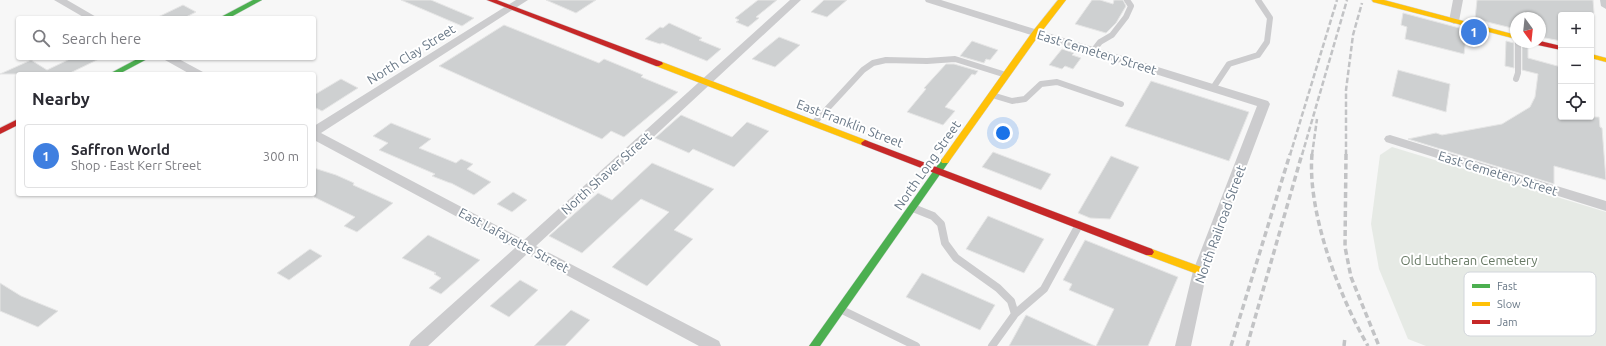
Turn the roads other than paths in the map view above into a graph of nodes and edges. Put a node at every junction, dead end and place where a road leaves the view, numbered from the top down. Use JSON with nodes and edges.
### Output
{"nodes":[{"id":1,"x":59,"y":0,"type":"edge"},
{"id":2,"x":258,"y":0,"type":"edge"},
{"id":3,"x":491,"y":0,"type":"edge"},
{"id":4,"x":523,"y":0,"type":"edge"},
{"id":5,"x":796,"y":0,"type":"edge"},
{"id":6,"x":930,"y":0,"type":"edge"},
{"id":7,"x":1062,"y":0,"type":"edge"},
{"id":8,"x":1127,"y":0,"type":"edge"},
{"id":9,"x":1258,"y":0,"type":"edge"},
{"id":10,"x":1376,"y":0,"type":"edge"},
{"id":11,"x":1605,"y":0,"type":"edge"},
{"id":12,"x":1456,"y":1,"type":"edge"},
{"id":13,"x":1606,"y":6,"type":"edge"},
{"id":14,"x":511,"y":8,"type":"junction"},
{"id":15,"x":90,"y":16,"type":"edge"},
{"id":16,"x":227,"y":16,"type":"edge"},
{"id":17,"x":1454,"y":21,"type":"junction"},
{"id":18,"x":1036,"y":33,"type":"junction"},
{"id":19,"x":1510,"y":35,"type":"edge"},
{"id":20,"x":1546,"y":44,"type":"edge"},
{"id":21,"x":1558,"y":47,"type":"edge"},
{"id":22,"x":1518,"y":48,"type":"edge"},
{"id":23,"x":1093,"y":51,"type":"junction"},
{"id":24,"x":1594,"y":57,"type":"edge"},
{"id":25,"x":141,"y":60,"type":"edge"},
{"id":26,"x":173,"y":60,"type":"edge"},
{"id":27,"x":1606,"y":60,"type":"edge"},
{"id":28,"x":117,"y":72,"type":"edge"},
{"id":29,"x":196,"y":72,"type":"edge"},
{"id":30,"x":1006,"y":75,"type":"junction"},
{"id":31,"x":1516,"y":79,"type":"dead end"},
{"id":32,"x":705,"y":82,"type":"junction"},
{"id":33,"x":1213,"y":88,"type":"junction"},
{"id":34,"x":992,"y":95,"type":"junction"},
{"id":35,"x":1121,"y":104,"type":"dead end"},
{"id":36,"x":1264,"y":104,"type":"joint"},
{"id":37,"x":16,"y":123,"type":"edge"},
{"id":38,"x":814,"y":123,"type":"junction"},
{"id":39,"x":0,"y":131,"type":"edge"},
{"id":40,"x":316,"y":132,"type":"edge"},
{"id":41,"x":316,"y":134,"type":"edge"},
{"id":42,"x":1390,"y":139,"type":"dead end"},
{"id":43,"x":939,"y":171,"type":"junction"},
{"id":44,"x":1606,"y":206,"type":"edge"},
{"id":45,"x":913,"y":207,"type":"junction"},
{"id":46,"x":1080,"y":225,"type":"junction"},
{"id":47,"x":526,"y":247,"type":"junction"},
{"id":48,"x":1200,"y":271,"type":"junction"},
{"id":49,"x":840,"y":309,"type":"junction"},
{"id":50,"x":1015,"y":314,"type":"junction"},
{"id":51,"x":417,"y":346,"type":"edge"},
{"id":52,"x":713,"y":346,"type":"edge"},
{"id":53,"x":814,"y":346,"type":"edge"},
{"id":54,"x":916,"y":346,"type":"edge"},
{"id":55,"x":992,"y":346,"type":"edge"},
{"id":56,"x":1183,"y":346,"type":"edge"}],
"edges":[{"from":1,"to":15,"type":"street"},
{"from":2,"to":16,"type":"street"},
{"from":3,"to":14,"type":"street","name":"East Franklin Street"},
{"from":4,"to":14,"type":"street","name":"North Clay Street"},
{"from":5,"to":32,"type":"street","name":"North Shaver Street"},
{"from":6,"to":18,"type":"street","name":"East Cemetery Street"},
{"from":7,"to":18,"type":"street","name":"North Long Street"},
{"from":8,"to":23,"type":"lane"},
{"from":9,"to":33,"type":"lane"},
{"from":10,"to":17,"type":"street"},
{"from":11,"to":13,"type":"street"},
{"from":12,"to":17,"type":"street"},
{"from":14,"to":32,"type":"street","name":"East Franklin Street"},
{"from":14,"to":40,"type":"street","name":"North Clay Street"},
{"from":17,"to":19,"type":"street"},
{"from":18,"to":23,"type":"street","name":"East Cemetery Street"},
{"from":18,"to":30,"type":"street","name":"North Long Street"},
{"from":20,"to":21,"type":"street"},
{"from":22,"to":31,"type":"lane"},
{"from":23,"to":33,"type":"street","name":"East Cemetery Street"},
{"from":24,"to":27,"type":"street"},
{"from":25,"to":28,"type":"street"},
{"from":26,"to":29,"type":"street"},
{"from":30,"to":34,"type":"street","name":"North Long Street"},
{"from":30,"to":38,"type":"lane"},
{"from":32,"to":38,"type":"street","name":"East Franklin Street"},
{"from":32,"to":47,"type":"street","name":"North Shaver Street"},
{"from":33,"to":36,"type":"street","name":"East Cemetery Street"},
{"from":34,"to":35,"type":"lane"},
{"from":34,"to":43,"type":"street","name":"North Long Street"},
{"from":36,"to":48,"type":"street","name":"North Railroad Street"},
{"from":37,"to":39,"type":"street"},
{"from":38,"to":43,"type":"street","name":"East Franklin Street"},
{"from":41,"to":47,"type":"street","name":"East Lafayette Street"},
{"from":42,"to":44,"type":"street","name":"East Cemetery Street"},
{"from":43,"to":45,"type":"street","name":"North Long Street"},
{"from":43,"to":46,"type":"street","name":"East Franklin Street"},
{"from":45,"to":49,"type":"street","name":"North Long Street"},
{"from":45,"to":50,"type":"lane"},
{"from":46,"to":48,"type":"street","name":"East Franklin Street"},
{"from":46,"to":50,"type":"lane"},
{"from":47,"to":51,"type":"street","name":"North Shaver Street"},
{"from":47,"to":52,"type":"street","name":"East Lafayette Street"},
{"from":48,"to":56,"type":"street","name":"North Railroad Street"},
{"from":49,"to":53,"type":"street","name":"North Long Street"},
{"from":49,"to":54,"type":"lane"},
{"from":50,"to":55,"type":"lane"}]}
